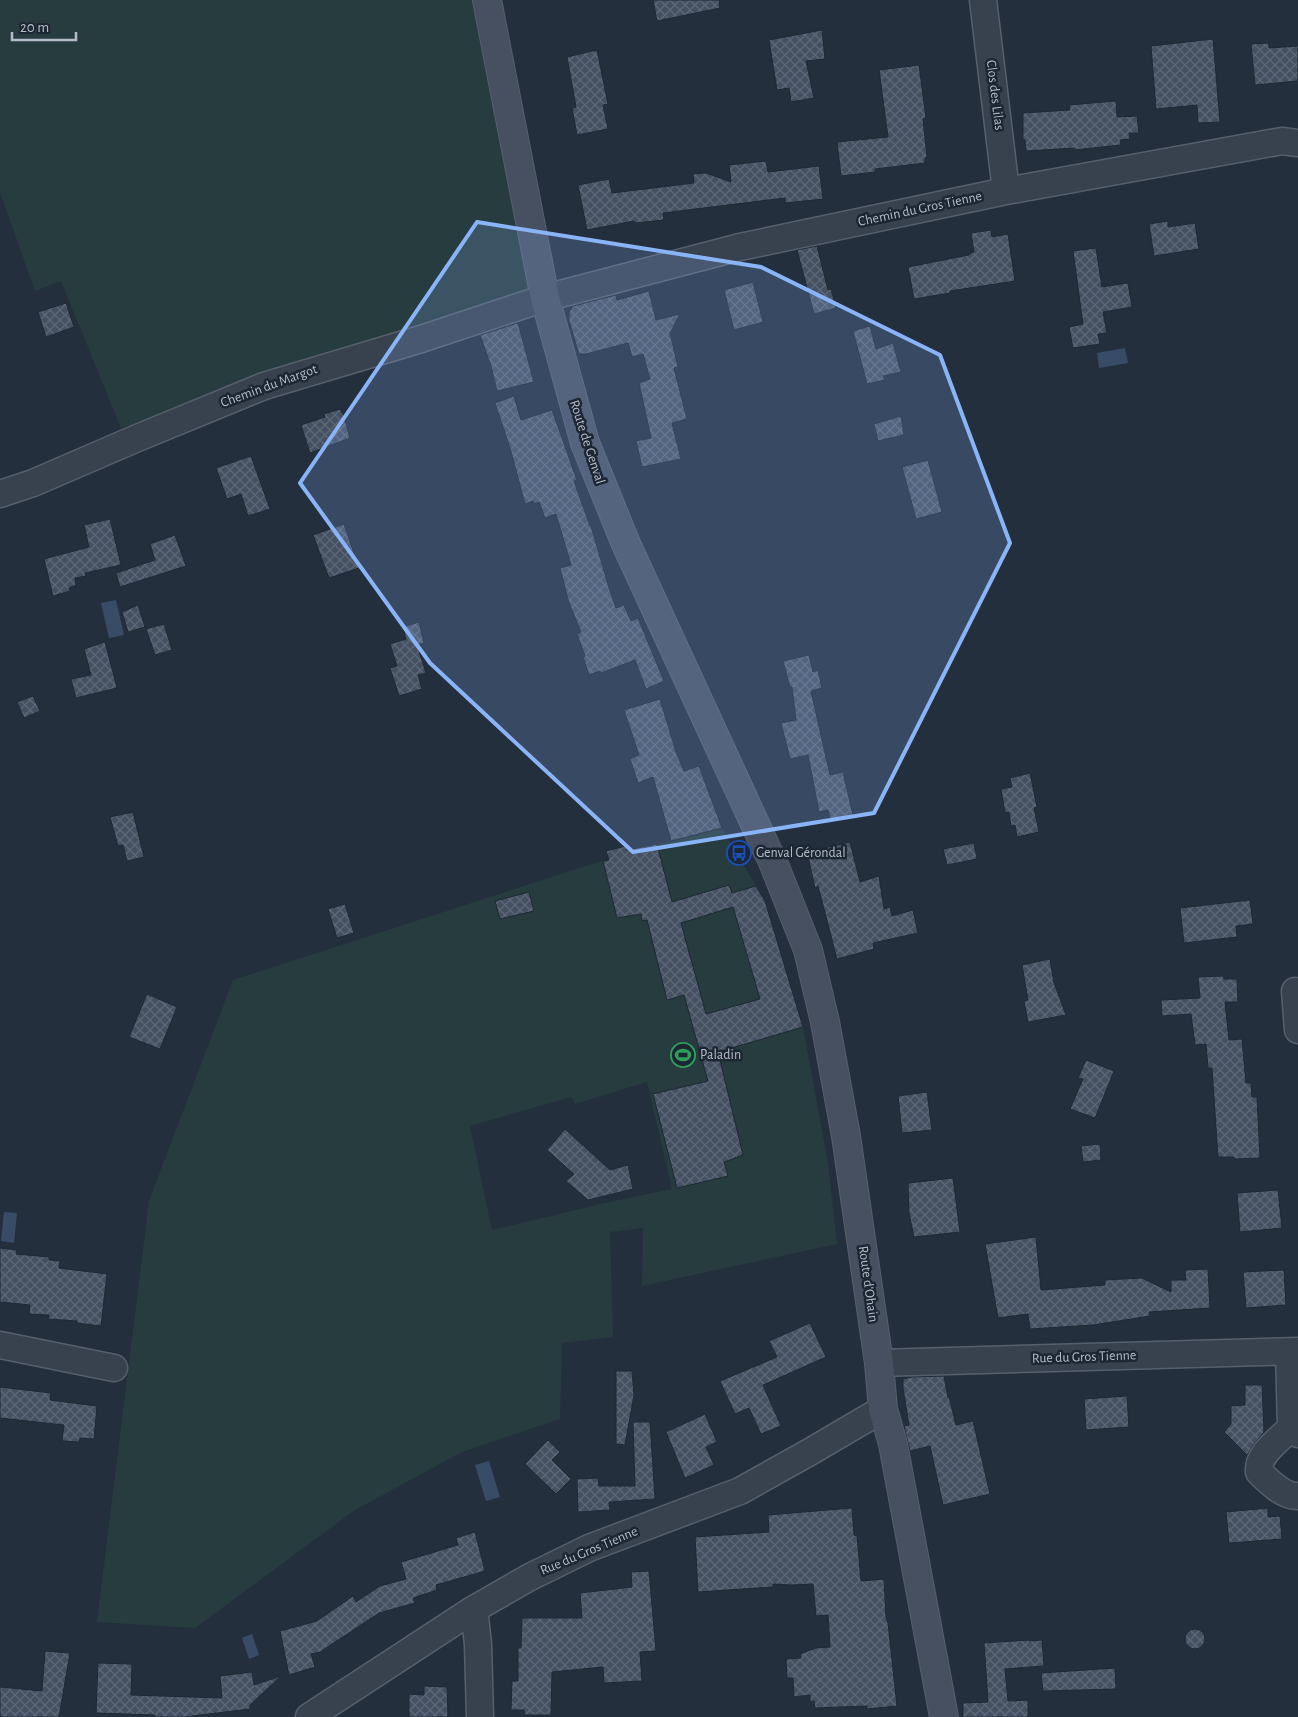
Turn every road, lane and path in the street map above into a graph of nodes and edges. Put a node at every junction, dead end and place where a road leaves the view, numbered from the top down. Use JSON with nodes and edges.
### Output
{"nodes":[{"id":1,"x":487,"y":0,"type":"edge"},
{"id":2,"x":983,"y":0,"type":"edge"},
{"id":3,"x":1298,"y":143,"type":"edge"},
{"id":4,"x":1006,"y":191,"type":"junction"},
{"id":5,"x":545,"y":298,"type":"junction"},
{"id":6,"x":0,"y":494,"type":"edge"},
{"id":7,"x":771,"y":857,"type":"joint"},
{"id":8,"x":1295,"y":991,"type":"dead end"},
{"id":9,"x":1298,"y":1030,"type":"edge"},
{"id":10,"x":0,"y":1346,"type":"edge"},
{"id":11,"x":1294,"y":1351,"type":"edge"},
{"id":12,"x":879,"y":1363,"type":"junction"},
{"id":13,"x":114,"y":1368,"type":"dead end"},
{"id":14,"x":883,"y":1409,"type":"junction"},
{"id":15,"x":1295,"y":1431,"type":"edge"},
{"id":16,"x":1298,"y":1496,"type":"edge"},
{"id":17,"x":474,"y":1609,"type":"junction"},
{"id":18,"x":309,"y":1717,"type":"edge"},
{"id":19,"x":480,"y":1717,"type":"edge"},
{"id":20,"x":944,"y":1717,"type":"edge"}],
"edges":[{"from":1,"to":5,"type":"main road","name":"Route de Genval"},
{"from":2,"to":4,"type":"street","name":"Clos des Lilas"},
{"from":3,"to":4,"type":"street","name":"Chemin du Gros Tienne"},
{"from":4,"to":5,"type":"street","name":"Chemin du Gros Tienne"},
{"from":5,"to":6,"type":"street","name":"Chemin du Margot"},
{"from":5,"to":7,"type":"main road","name":"Route de Genval"},
{"from":7,"to":12,"type":"main road","name":"Route d'Ohain"},
{"from":8,"to":9,"type":"street"},
{"from":10,"to":13,"type":"street"},
{"from":11,"to":12,"type":"street","name":"Rue du Gros Tienne"},
{"from":11,"to":15,"type":"street","name":"Rue du Gros Tienne"},
{"from":12,"to":14,"type":"main road","name":"Route d'Ohain"},
{"from":14,"to":17,"type":"street","name":"Rue du Gros Tienne"},
{"from":14,"to":20,"type":"main road","name":"Route d'Ohain"},
{"from":15,"to":16,"type":"street","name":"Rue du Gros Tienne"},
{"from":17,"to":18,"type":"street","name":"Rue du Gros Tienne"},
{"from":17,"to":19,"type":"street"}]}
